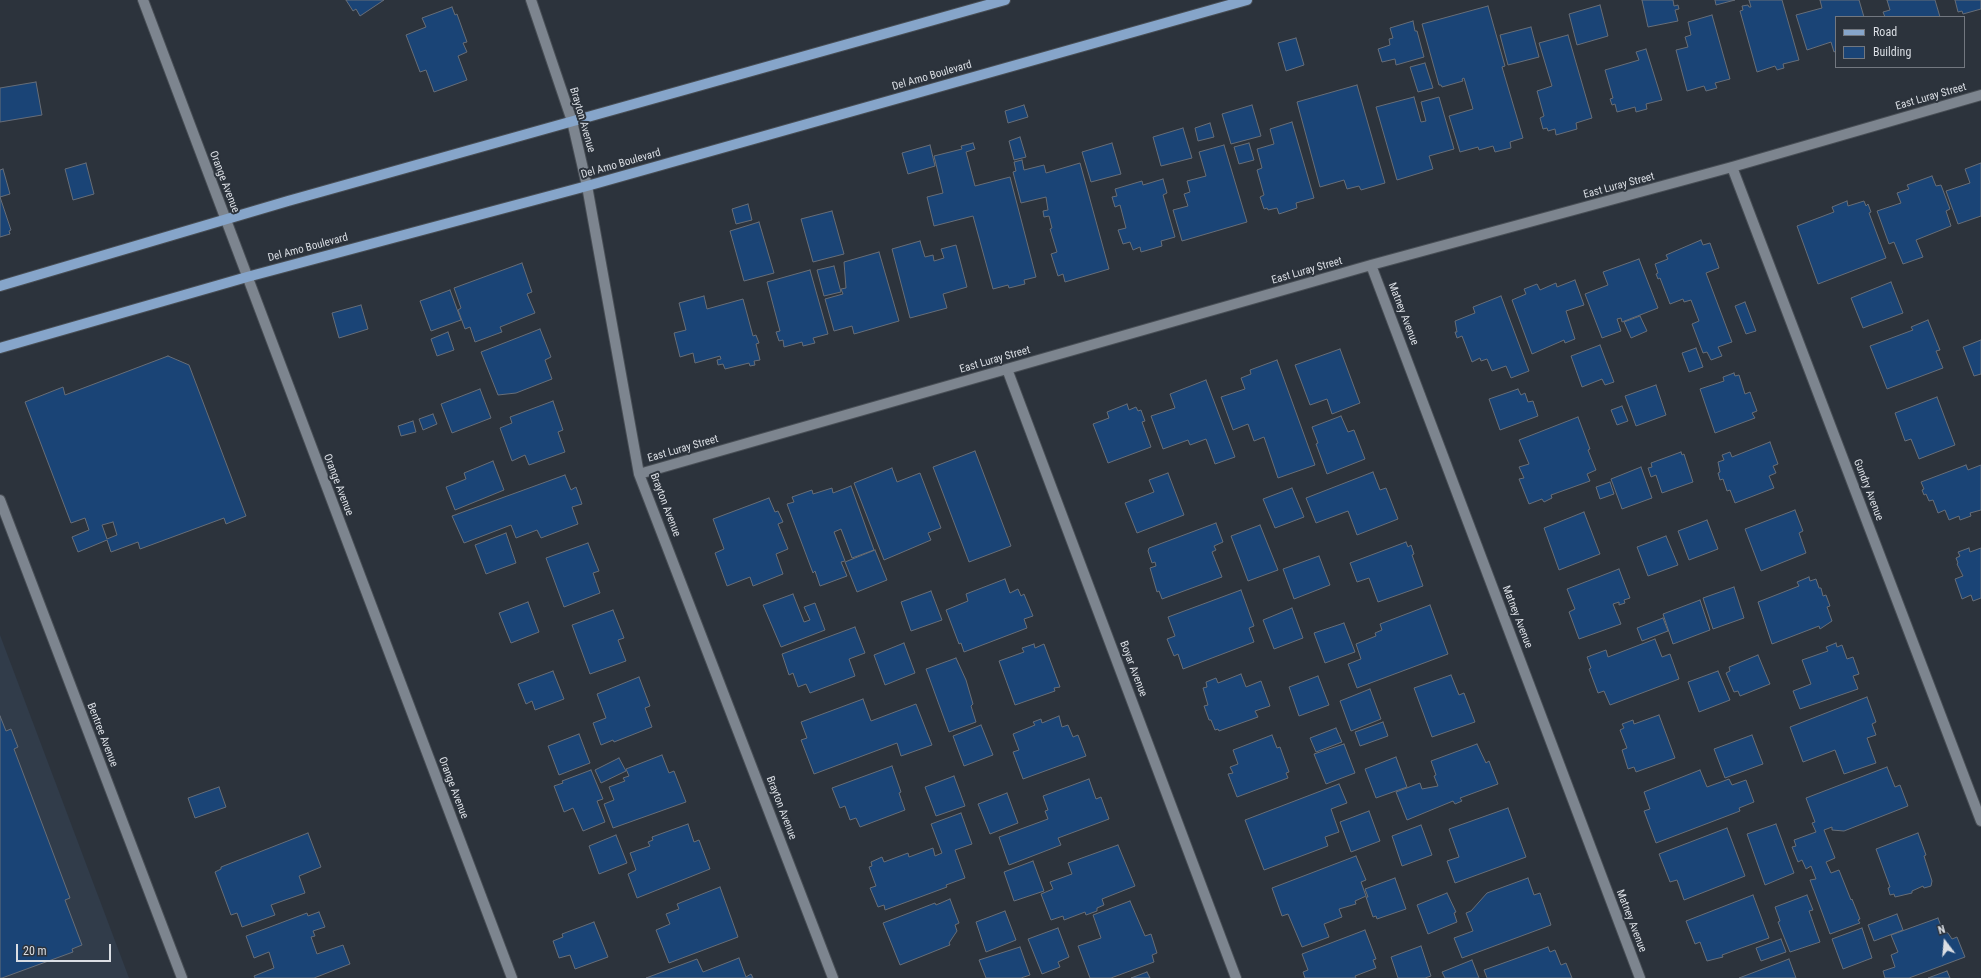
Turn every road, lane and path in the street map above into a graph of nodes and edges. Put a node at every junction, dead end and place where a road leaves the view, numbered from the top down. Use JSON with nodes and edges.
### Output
{"nodes":[{"id":1,"x":143,"y":0,"type":"edge"},
{"id":2,"x":531,"y":0,"type":"edge"},
{"id":3,"x":1005,"y":0,"type":"edge"},
{"id":4,"x":1247,"y":0,"type":"edge"},
{"id":5,"x":1981,"y":95,"type":"edge"},
{"id":6,"x":572,"y":121,"type":"junction"},
{"id":7,"x":1732,"y":167,"type":"junction"},
{"id":8,"x":587,"y":186,"type":"junction"},
{"id":9,"x":225,"y":219,"type":"junction"},
{"id":10,"x":1371,"y":265,"type":"junction"},
{"id":11,"x":247,"y":277,"type":"junction"},
{"id":12,"x":0,"y":286,"type":"edge"},
{"id":13,"x":0,"y":348,"type":"edge"},
{"id":14,"x":1007,"y":369,"type":"junction"},
{"id":15,"x":639,"y":474,"type":"junction"},
{"id":16,"x":0,"y":500,"type":"edge"},
{"id":17,"x":1981,"y":821,"type":"edge"},
{"id":18,"x":182,"y":978,"type":"edge"},
{"id":19,"x":512,"y":978,"type":"edge"},
{"id":20,"x":833,"y":978,"type":"edge"},
{"id":21,"x":1236,"y":978,"type":"edge"},
{"id":22,"x":1640,"y":978,"type":"edge"}],
"edges":[{"from":1,"to":9,"type":"street","name":"Orange Avenue"},
{"from":2,"to":6,"type":"street","name":"Brayton Avenue"},
{"from":3,"to":6,"type":"main road"},
{"from":4,"to":8,"type":"main road","name":"Del Amo Boulevard"},
{"from":5,"to":7,"type":"street","name":"East Luray Street"},
{"from":6,"to":8,"type":"street","name":"Brayton Avenue"},
{"from":6,"to":9,"type":"main road"},
{"from":7,"to":10,"type":"street","name":"East Luray Street"},
{"from":7,"to":17,"type":"street","name":"Gundry Avenue"},
{"from":8,"to":11,"type":"main road","name":"Del Amo Boulevard"},
{"from":8,"to":15,"type":"street","name":"Brayton Avenue"},
{"from":9,"to":11,"type":"street","name":"Orange Avenue"},
{"from":9,"to":12,"type":"main road"},
{"from":10,"to":14,"type":"street","name":"East Luray Street"},
{"from":10,"to":22,"type":"street","name":"Matney Avenue"},
{"from":11,"to":13,"type":"main road","name":"Del Amo Boulevard"},
{"from":11,"to":19,"type":"street","name":"Orange Avenue"},
{"from":14,"to":15,"type":"street","name":"East Luray Street"},
{"from":14,"to":21,"type":"street","name":"Boyar Avenue"},
{"from":15,"to":20,"type":"street","name":"Brayton Avenue"},
{"from":16,"to":18,"type":"street","name":"Bentree Avenue"}]}
